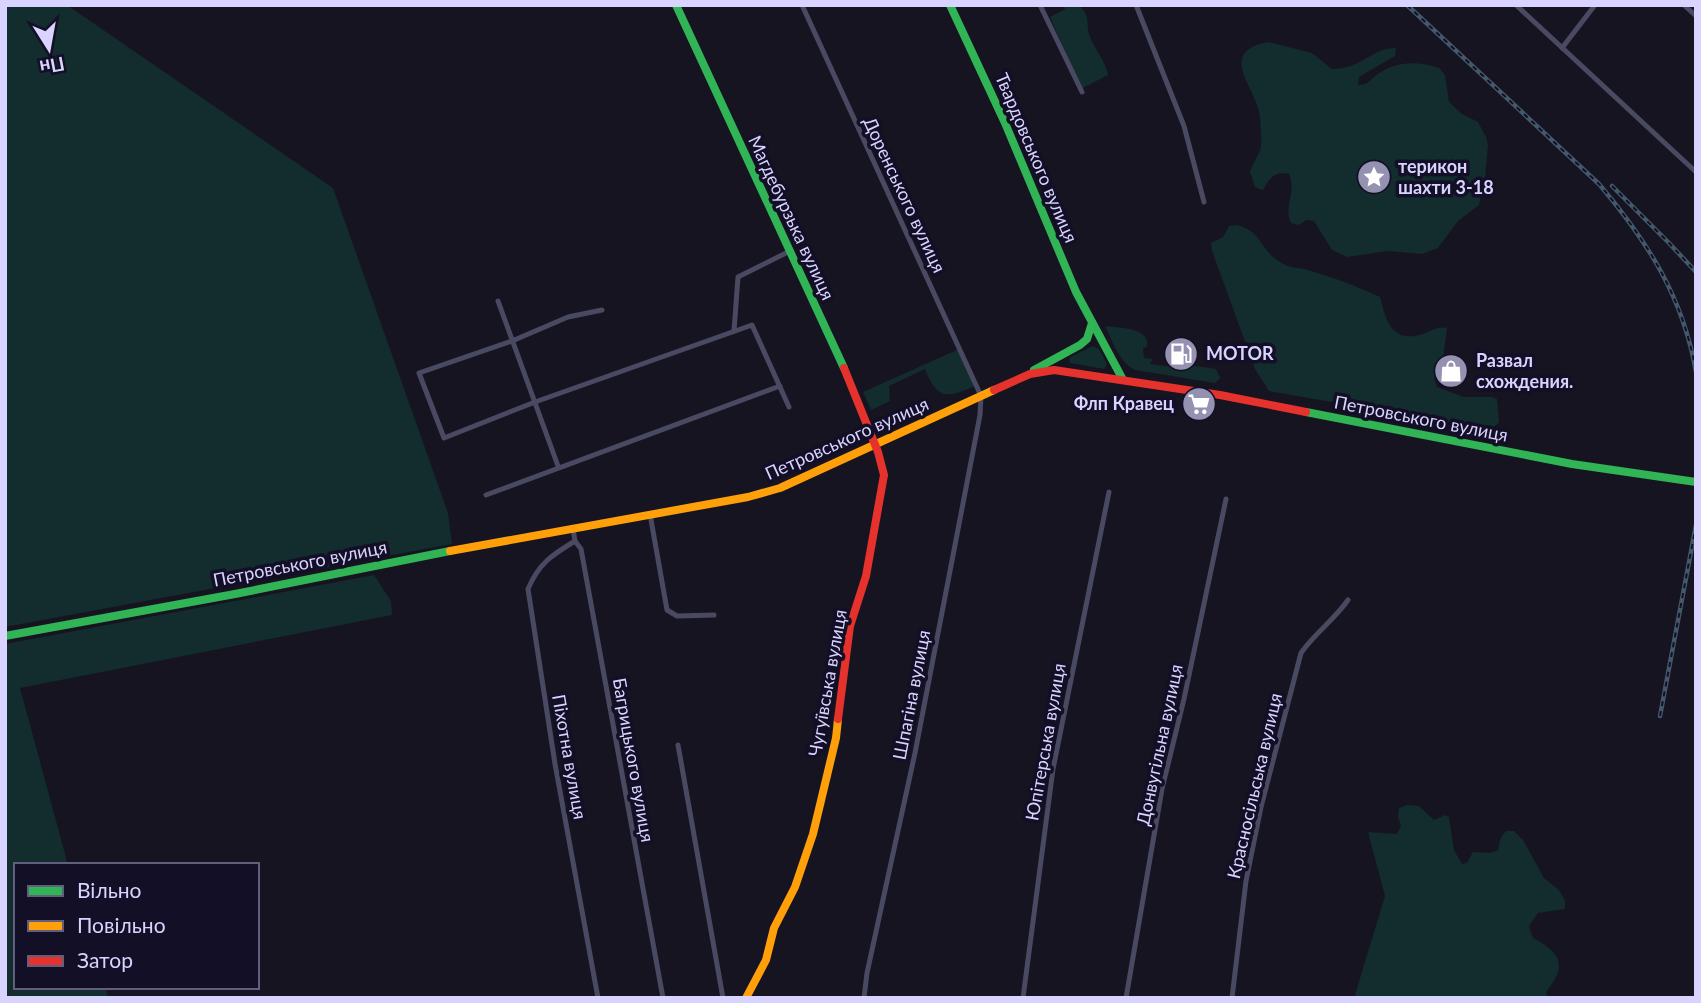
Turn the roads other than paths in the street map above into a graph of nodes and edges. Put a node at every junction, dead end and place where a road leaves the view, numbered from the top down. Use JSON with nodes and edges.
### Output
{"nodes":[{"id":1,"x":676,"y":5,"type":"edge"},
{"id":2,"x":802,"y":5,"type":"edge"},
{"id":3,"x":950,"y":5,"type":"edge"},
{"id":4,"x":1040,"y":5,"type":"edge"},
{"id":5,"x":1136,"y":5,"type":"edge"},
{"id":6,"x":1516,"y":5,"type":"edge"},
{"id":7,"x":1595,"y":5,"type":"edge"},
{"id":8,"x":1684,"y":5,"type":"edge"},
{"id":9,"x":1696,"y":16,"type":"edge"},
{"id":10,"x":1562,"y":48,"type":"junction"},
{"id":11,"x":1082,"y":92,"type":"dead end"},
{"id":12,"x":1696,"y":172,"type":"edge"},
{"id":13,"x":1204,"y":202,"type":"dead end"},
{"id":14,"x":790,"y":251,"type":"junction"},
{"id":15,"x":498,"y":302,"type":"dead end"},
{"id":16,"x":603,"y":310,"type":"dead end"},
{"id":17,"x":1092,"y":323,"type":"junction"},
{"id":18,"x":734,"y":331,"type":"junction"},
{"id":19,"x":512,"y":341,"type":"junction"},
{"id":20,"x":1069,"y":352,"type":"junction"},
{"id":21,"x":1067,"y":371,"type":"junction"},
{"id":22,"x":1122,"y":379,"type":"junction"},
{"id":23,"x":1005,"y":384,"type":"junction"},
{"id":24,"x":780,"y":386,"type":"junction"},
{"id":25,"x":981,"y":396,"type":"junction"},
{"id":26,"x":535,"y":402,"type":"junction"},
{"id":27,"x":789,"y":407,"type":"dead end"},
{"id":28,"x":875,"y":445,"type":"junction"},
{"id":29,"x":558,"y":466,"type":"junction"},
{"id":30,"x":1696,"y":482,"type":"edge"},
{"id":31,"x":1109,"y":492,"type":"dead end"},
{"id":32,"x":486,"y":495,"type":"dead end"},
{"id":33,"x":1226,"y":499,"type":"dead end"},
{"id":34,"x":650,"y":514,"type":"junction"},
{"id":35,"x":573,"y":529,"type":"junction"},
{"id":36,"x":575,"y":541,"type":"junction"},
{"id":37,"x":1348,"y":600,"type":"dead end"},
{"id":38,"x":714,"y":615,"type":"dead end"},
{"id":39,"x":5,"y":636,"type":"edge"},
{"id":40,"x":678,"y":746,"type":"dead end"},
{"id":41,"x":598,"y":998,"type":"edge"},
{"id":42,"x":663,"y":998,"type":"edge"},
{"id":43,"x":723,"y":998,"type":"edge"},
{"id":44,"x":746,"y":998,"type":"edge"},
{"id":45,"x":864,"y":998,"type":"edge"},
{"id":46,"x":1023,"y":998,"type":"edge"},
{"id":47,"x":1126,"y":998,"type":"edge"},
{"id":48,"x":1232,"y":998,"type":"edge"}],
"edges":[{"from":1,"to":14,"type":"main road","name":"Магдебурзька вулиця"},
{"from":2,"to":25,"type":"street","name":"Доренського вулиця"},
{"from":3,"to":17,"type":"main road","name":"Твардовського вулиця"},
{"from":4,"to":11,"type":"street"},
{"from":5,"to":13,"type":"street"},
{"from":6,"to":10,"type":"street"},
{"from":7,"to":10,"type":"street"},
{"from":8,"to":9,"type":"street"},
{"from":10,"to":12,"type":"street"},
{"from":14,"to":18,"type":"street"},
{"from":14,"to":28,"type":"main road","name":"Магдебурзька вулиця"},
{"from":15,"to":19,"type":"street"},
{"from":16,"to":19,"type":"street"},
{"from":17,"to":20,"type":"main road"},
{"from":17,"to":22,"type":"main road","name":"Твардовського вулиця"},
{"from":18,"to":24,"type":"street"},
{"from":18,"to":26,"type":"street"},
{"from":19,"to":26,"type":"street"},
{"from":19,"to":26,"type":"street"},
{"from":20,"to":21,"type":"main road"},
{"from":20,"to":23,"type":"main road"},
{"from":21,"to":22,"type":"main road","name":"Петровського вулиця"},
{"from":21,"to":23,"type":"main road","name":"Петровського вулиця"},
{"from":22,"to":30,"type":"main road","name":"Петровського вулиця"},
{"from":23,"to":25,"type":"main road","name":"Петровського вулиця"},
{"from":24,"to":27,"type":"street"},
{"from":24,"to":29,"type":"street"},
{"from":25,"to":28,"type":"main road","name":"Петровського вулиця"},
{"from":25,"to":45,"type":"street","name":"Шпагіна вулиця"},
{"from":26,"to":29,"type":"street"},
{"from":28,"to":34,"type":"main road","name":"Петровського вулиця"},
{"from":28,"to":44,"type":"main road","name":"Чугуївська вулиця"},
{"from":29,"to":32,"type":"street"},
{"from":31,"to":46,"type":"street","name":"Юпітерська вулиця"},
{"from":33,"to":47,"type":"street","name":"Донвугільна вулиця"},
{"from":34,"to":35,"type":"main road","name":"Петровського вулиця"},
{"from":34,"to":38,"type":"street"},
{"from":35,"to":36,"type":"street","name":"Багрицького вулиця"},
{"from":35,"to":39,"type":"main road","name":"Петровського вулиця"},
{"from":36,"to":41,"type":"street","name":"Піхотна вулиця"},
{"from":36,"to":42,"type":"street","name":"Багрицького вулиця"},
{"from":37,"to":48,"type":"street","name":"Красносільська вулиця"},
{"from":40,"to":43,"type":"street"}]}
